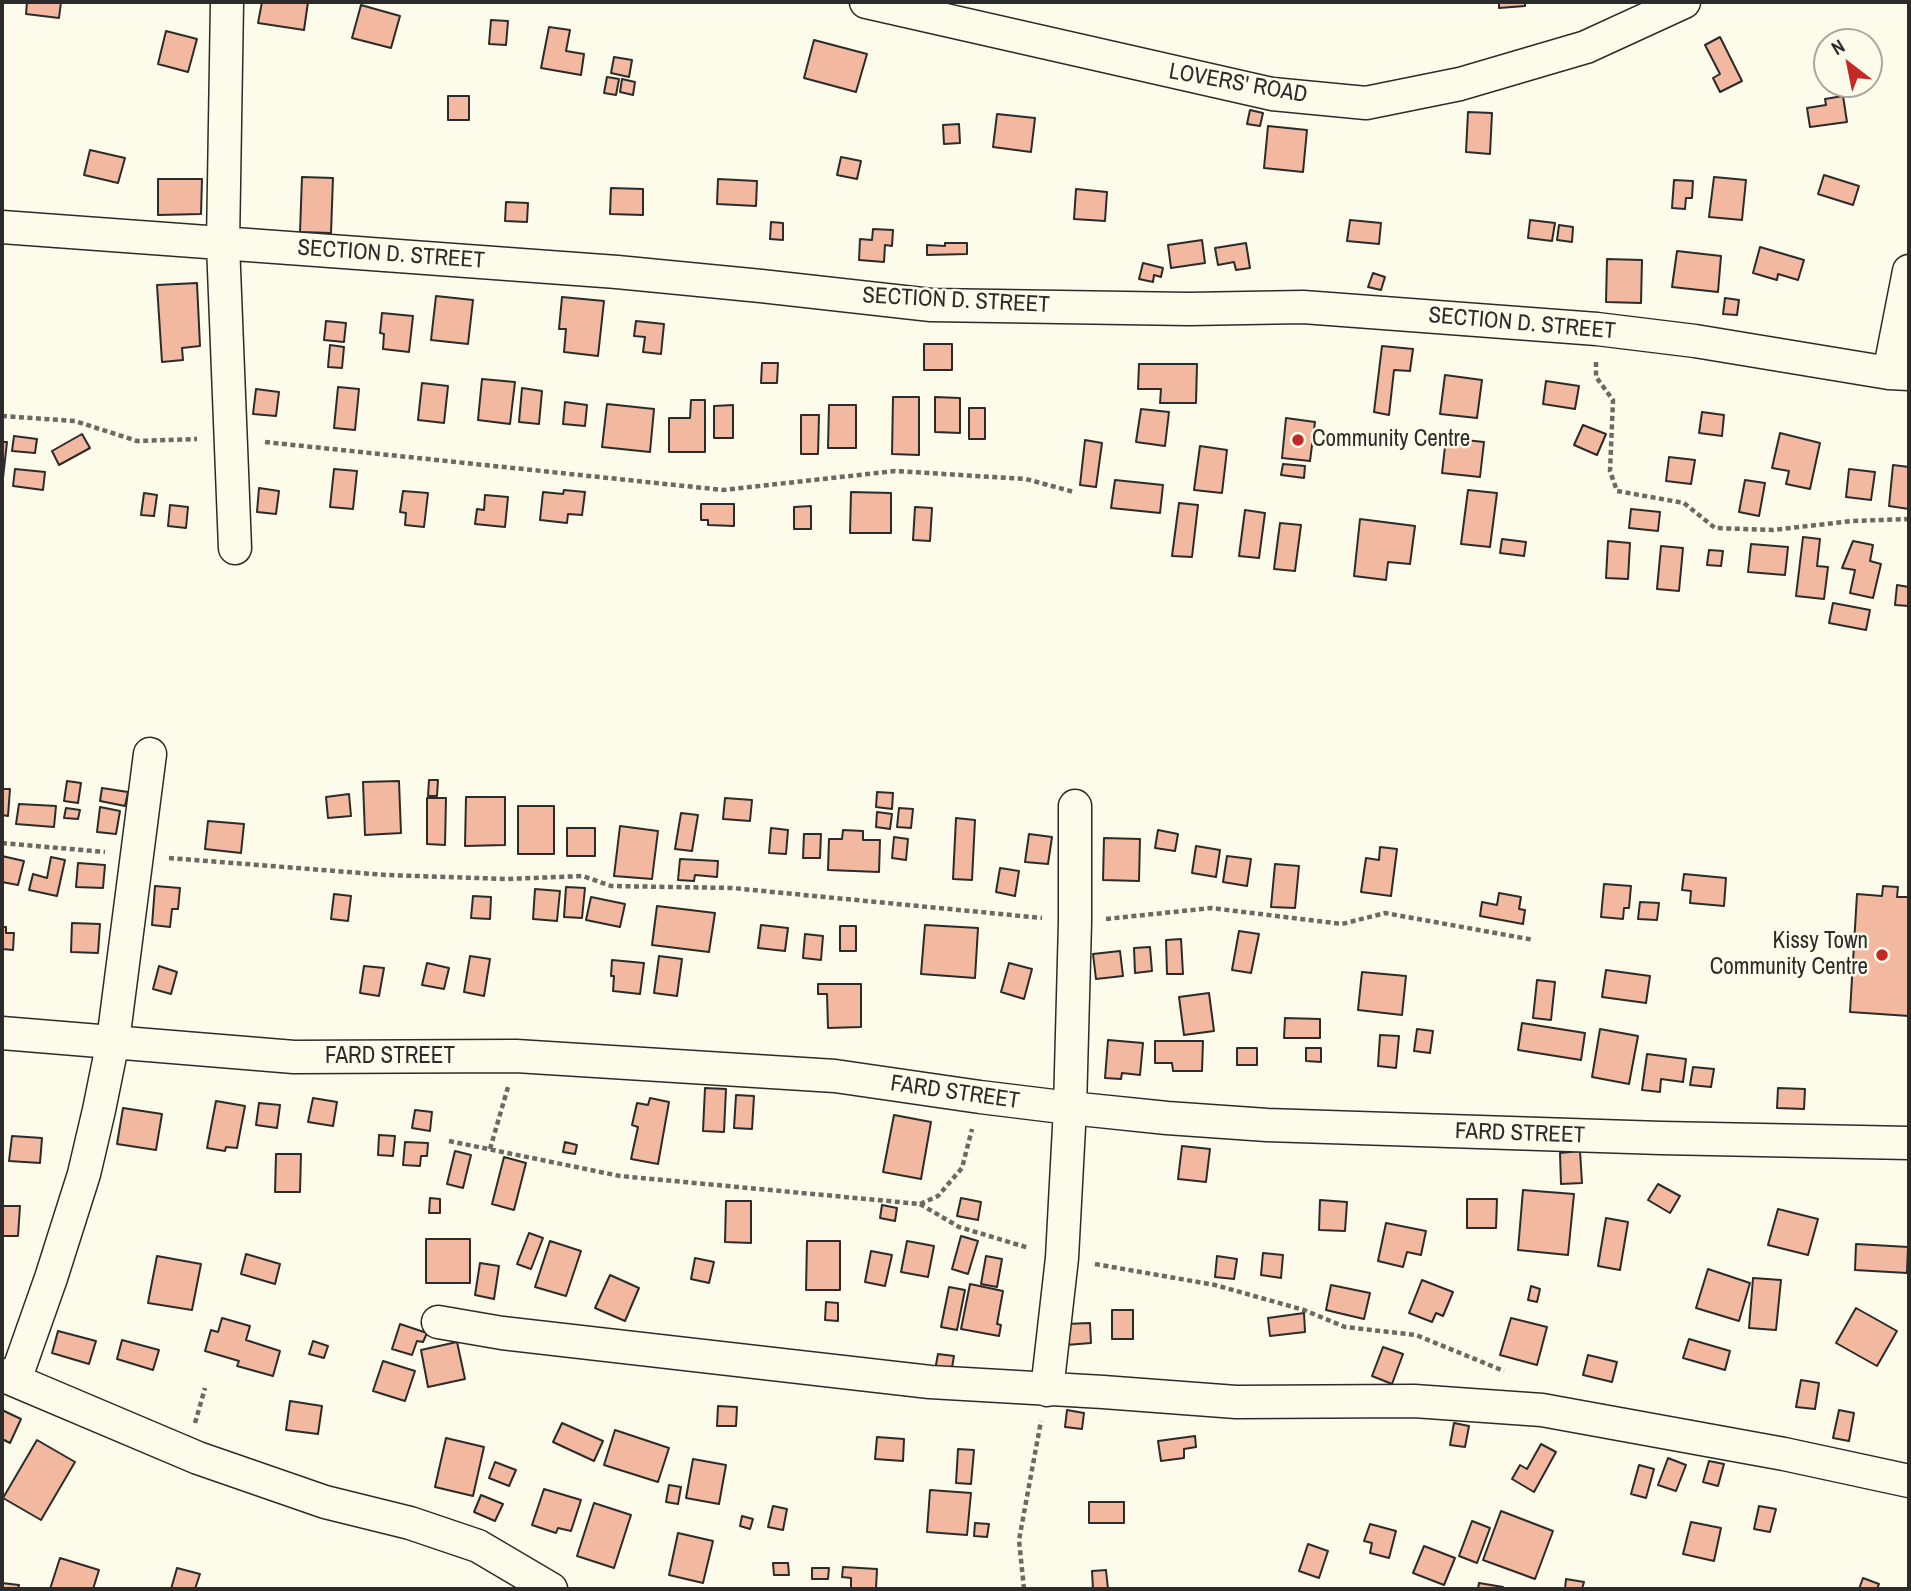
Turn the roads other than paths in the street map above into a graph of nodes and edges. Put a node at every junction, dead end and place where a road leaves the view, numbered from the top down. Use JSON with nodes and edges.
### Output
{"nodes":[{"id":1,"x":226,"y":2,"type":"edge"},
{"id":2,"x":866,"y":2,"type":"edge"},
{"id":3,"x":1684,"y":2,"type":"edge"},
{"id":4,"x":2,"y":227,"type":"edge"},
{"id":5,"x":223,"y":244,"type":"junction"},
{"id":6,"x":1909,"y":271,"type":"edge"},
{"id":7,"x":1899,"y":374,"type":"edge"},
{"id":8,"x":234,"y":548,"type":"dead end"},
{"id":9,"x":150,"y":754,"type":"dead end"},
{"id":10,"x":1075,"y":806,"type":"dead end"},
{"id":11,"x":2,"y":1033,"type":"edge"},
{"id":12,"x":113,"y":1041,"type":"junction"},
{"id":13,"x":1070,"y":1108,"type":"junction"},
{"id":14,"x":1909,"y":1143,"type":"edge"},
{"id":15,"x":438,"y":1322,"type":"dead end"},
{"id":16,"x":8,"y":1378,"type":"edge"},
{"id":17,"x":1047,"y":1390,"type":"junction"},
{"id":18,"x":1909,"y":1481,"type":"edge"},
{"id":19,"x":551,"y":1589,"type":"edge"}],
"edges":[{"from":1,"to":5,"type":"street"},
{"from":2,"to":3,"type":"street","name":"LOVERS' ROAD"},
{"from":4,"to":5,"type":"street","name":"SECTION D. STREET"},
{"from":5,"to":7,"type":"street","name":"SECTION D. STREET"},
{"from":5,"to":8,"type":"street"},
{"from":6,"to":7,"type":"street"},
{"from":9,"to":12,"type":"street"},
{"from":10,"to":13,"type":"street"},
{"from":11,"to":12,"type":"street","name":"FARD STREET"},
{"from":12,"to":13,"type":"street","name":"FARD STREET"},
{"from":12,"to":16,"type":"street"},
{"from":13,"to":14,"type":"street","name":"FARD STREET"},
{"from":13,"to":17,"type":"street"},
{"from":15,"to":17,"type":"street"},
{"from":16,"to":19,"type":"street"},
{"from":17,"to":18,"type":"street"}]}
